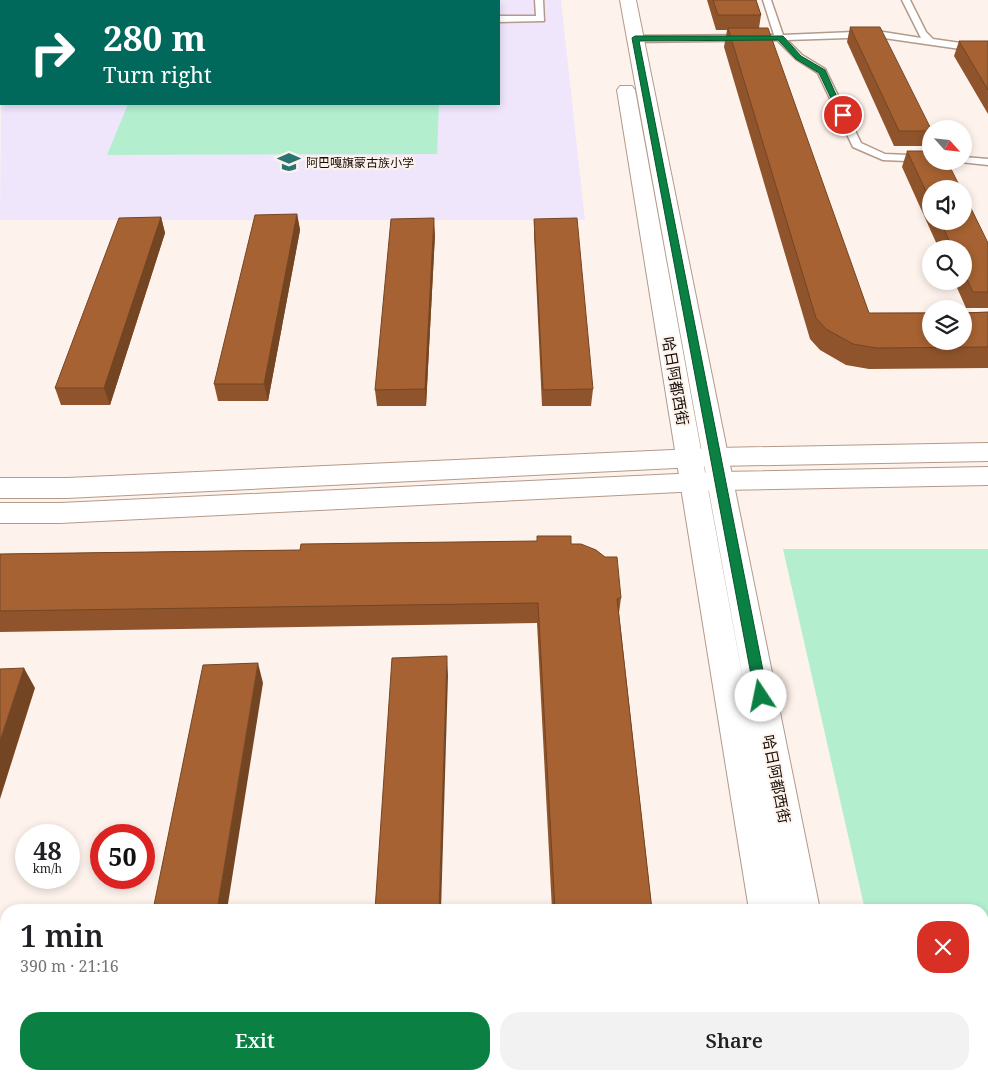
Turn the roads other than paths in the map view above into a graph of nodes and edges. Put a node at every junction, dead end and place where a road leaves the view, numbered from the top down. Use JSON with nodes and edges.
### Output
{"nodes":[{"id":1,"x":539,"y":0,"type":"edge"},
{"id":2,"x":611,"y":0,"type":"edge"},
{"id":3,"x":628,"y":0,"type":"edge"},
{"id":4,"x":767,"y":0,"type":"edge"},
{"id":5,"x":906,"y":0,"type":"edge"},
{"id":6,"x":500,"y":19,"type":"edge"},
{"id":7,"x":635,"y":38,"type":"junction"},
{"id":8,"x":780,"y":38,"type":"junction"},
{"id":9,"x":930,"y":42,"type":"junction"},
{"id":10,"x":988,"y":50,"type":"edge"},
{"id":11,"x":922,"y":159,"type":"edge"},
{"id":12,"x":972,"y":161,"type":"edge"},
{"id":13,"x":988,"y":162,"type":"edge"},
{"id":14,"x":988,"y":452,"type":"edge"},
{"id":15,"x":718,"y":469,"type":"junction"},
{"id":16,"x":691,"y":470,"type":"junction"},
{"id":17,"x":988,"y":476,"type":"edge"},
{"id":18,"x":0,"y":488,"type":"edge"},
{"id":19,"x":0,"y":513,"type":"edge"},
{"id":20,"x":766,"y":904,"type":"edge"},
{"id":21,"x":801,"y":904,"type":"edge"}],
"edges":[{"from":1,"to":6,"type":"lane"},
{"from":2,"to":16,"type":"main road","name":"哈日阿都西街"},
{"from":3,"to":7,"type":"main road","name":"哈日阿都西街"},
{"from":4,"to":8,"type":"lane"},
{"from":5,"to":9,"type":"lane"},
{"from":7,"to":8,"type":"lane"},
{"from":7,"to":15,"type":"main road","name":"哈日阿都西街"},
{"from":8,"to":9,"type":"lane"},
{"from":8,"to":11,"type":"lane"},
{"from":9,"to":10,"type":"lane"},
{"from":12,"to":13,"type":"lane"},
{"from":14,"to":15,"type":"main road"},
{"from":15,"to":16,"type":"main road"},
{"from":15,"to":17,"type":"main road"},
{"from":15,"to":21,"type":"main road","name":"哈日阿都西街"},
{"from":16,"to":18,"type":"main road"},
{"from":16,"to":19,"type":"main road"},
{"from":16,"to":20,"type":"main road","name":"哈日阿都西街"}]}
